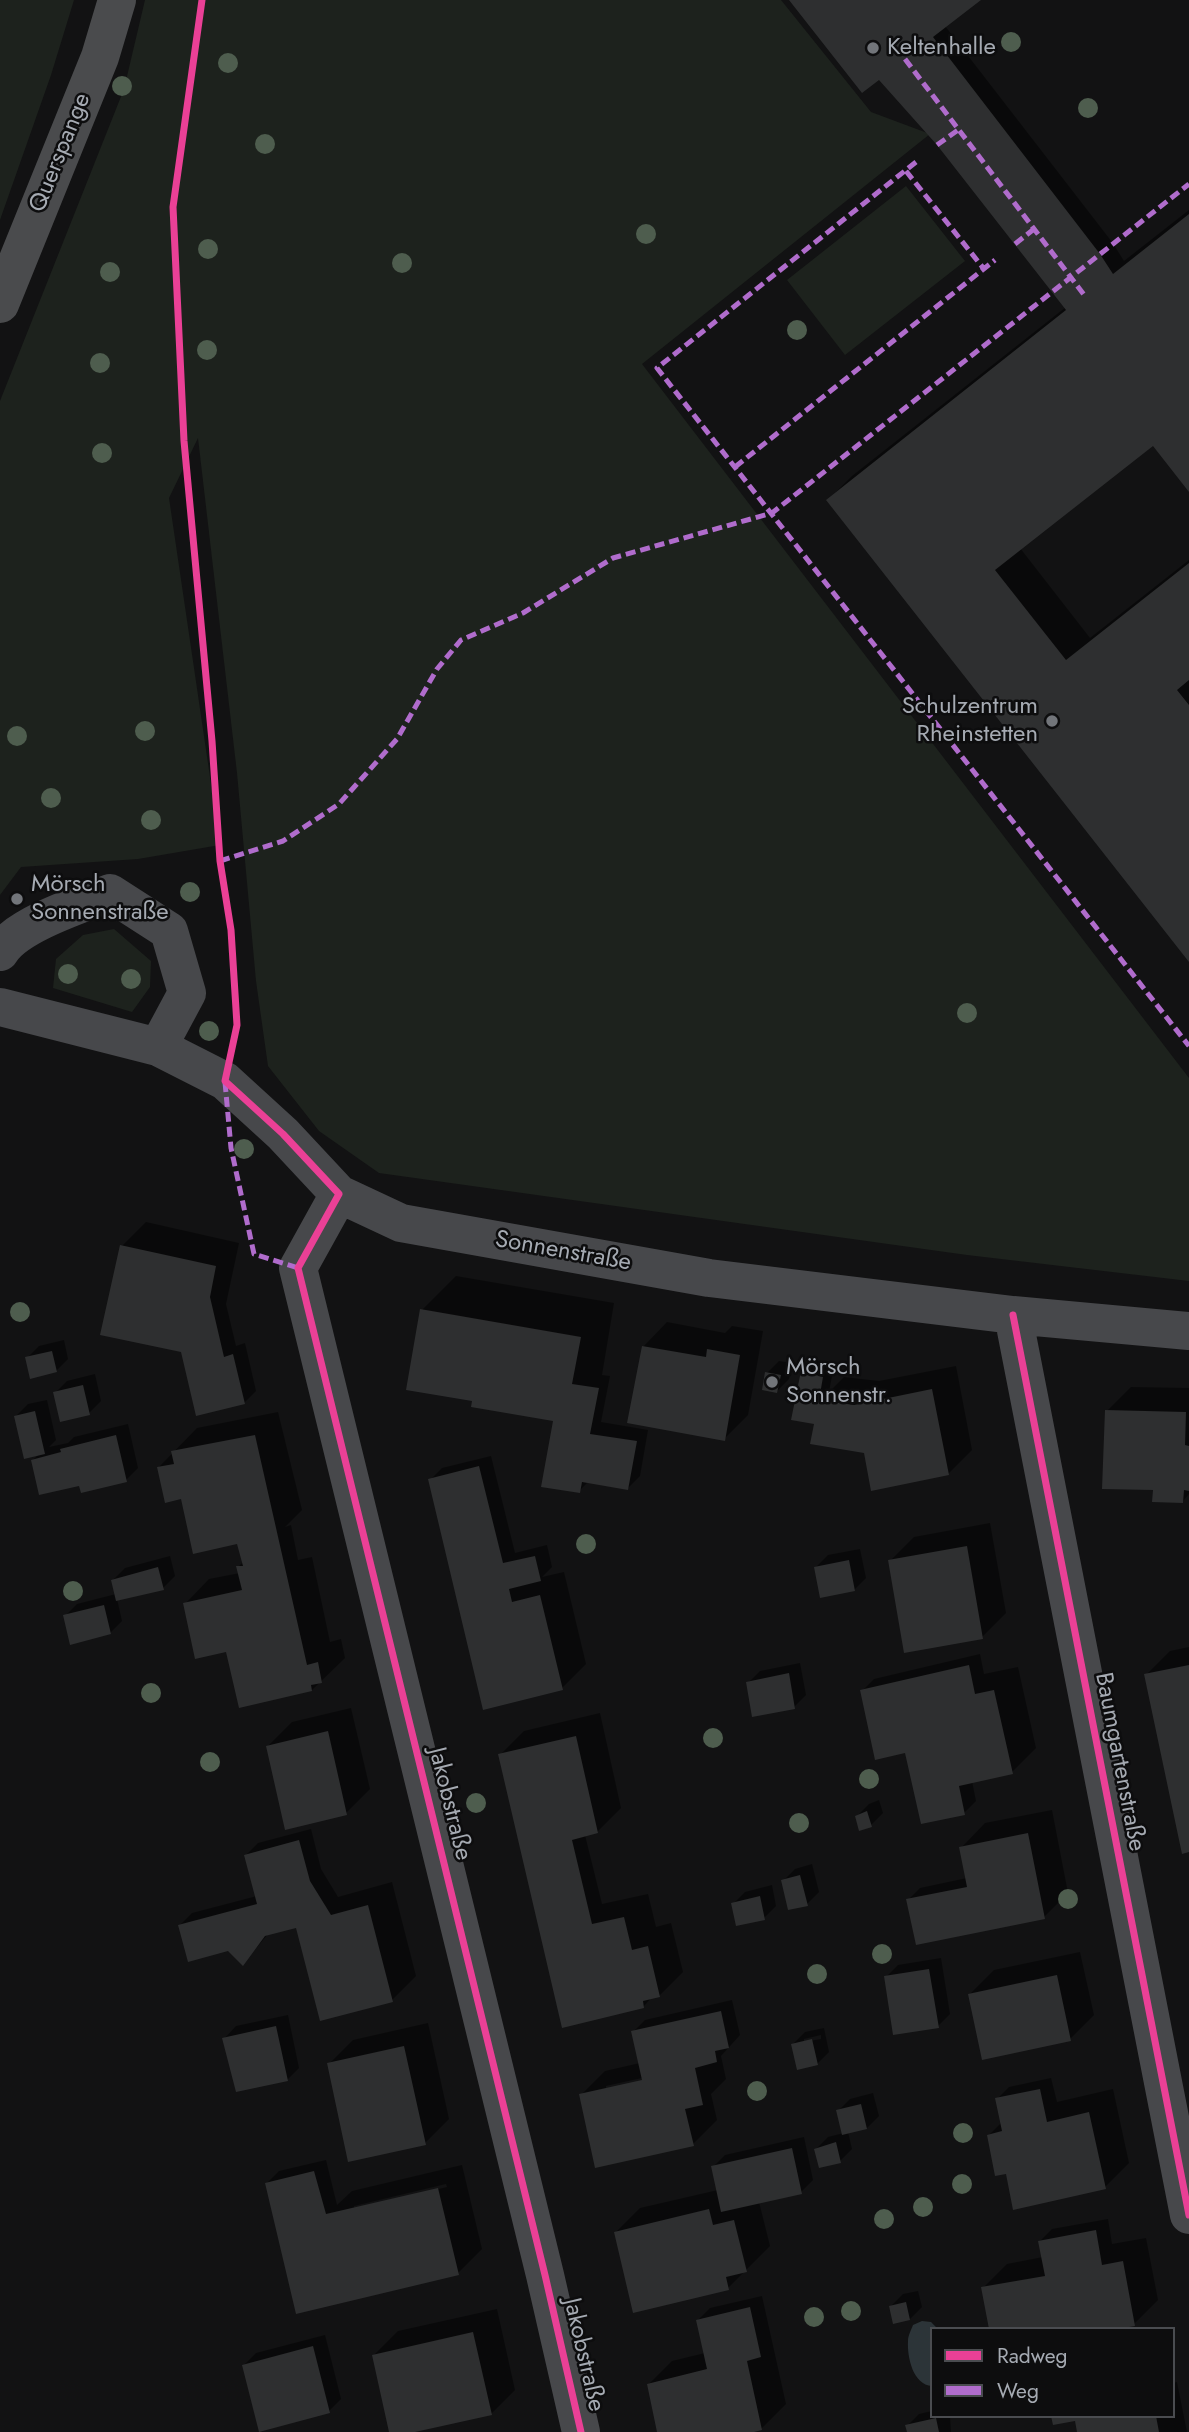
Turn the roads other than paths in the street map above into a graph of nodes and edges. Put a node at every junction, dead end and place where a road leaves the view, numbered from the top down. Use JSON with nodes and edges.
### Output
{"nodes":[{"id":1,"x":117,"y":0,"type":"edge"},
{"id":2,"x":0,"y":304,"type":"edge"},
{"id":3,"x":0,"y":952,"type":"edge"},
{"id":4,"x":0,"y":1007,"type":"edge"},
{"id":5,"x":158,"y":1047,"type":"junction"},
{"id":6,"x":338,"y":1194,"type":"junction"},
{"id":7,"x":1013,"y":1315,"type":"junction"},
{"id":8,"x":1189,"y":1331,"type":"edge"},
{"id":9,"x":1180,"y":2128,"type":"edge"},
{"id":10,"x":1189,"y":2215,"type":"edge"},
{"id":11,"x":581,"y":2432,"type":"edge"}],
"edges":[{"from":1,"to":2,"type":"main road","name":"Querspange"},
{"from":3,"to":5,"type":"street"},
{"from":4,"to":5,"type":"street","name":"Sonnenstraße"},
{"from":5,"to":6,"type":"street","name":"Sonnenstraße"},
{"from":6,"to":7,"type":"street","name":"Sonnenstraße"},
{"from":6,"to":11,"type":"street","name":"Jakobstraße"},
{"from":7,"to":8,"type":"street","name":"Sonnenstraße"},
{"from":7,"to":9,"type":"street","name":"Baumgartenstraße"},
{"from":9,"to":10,"type":"street","name":"Baumgartenstraße"}]}
